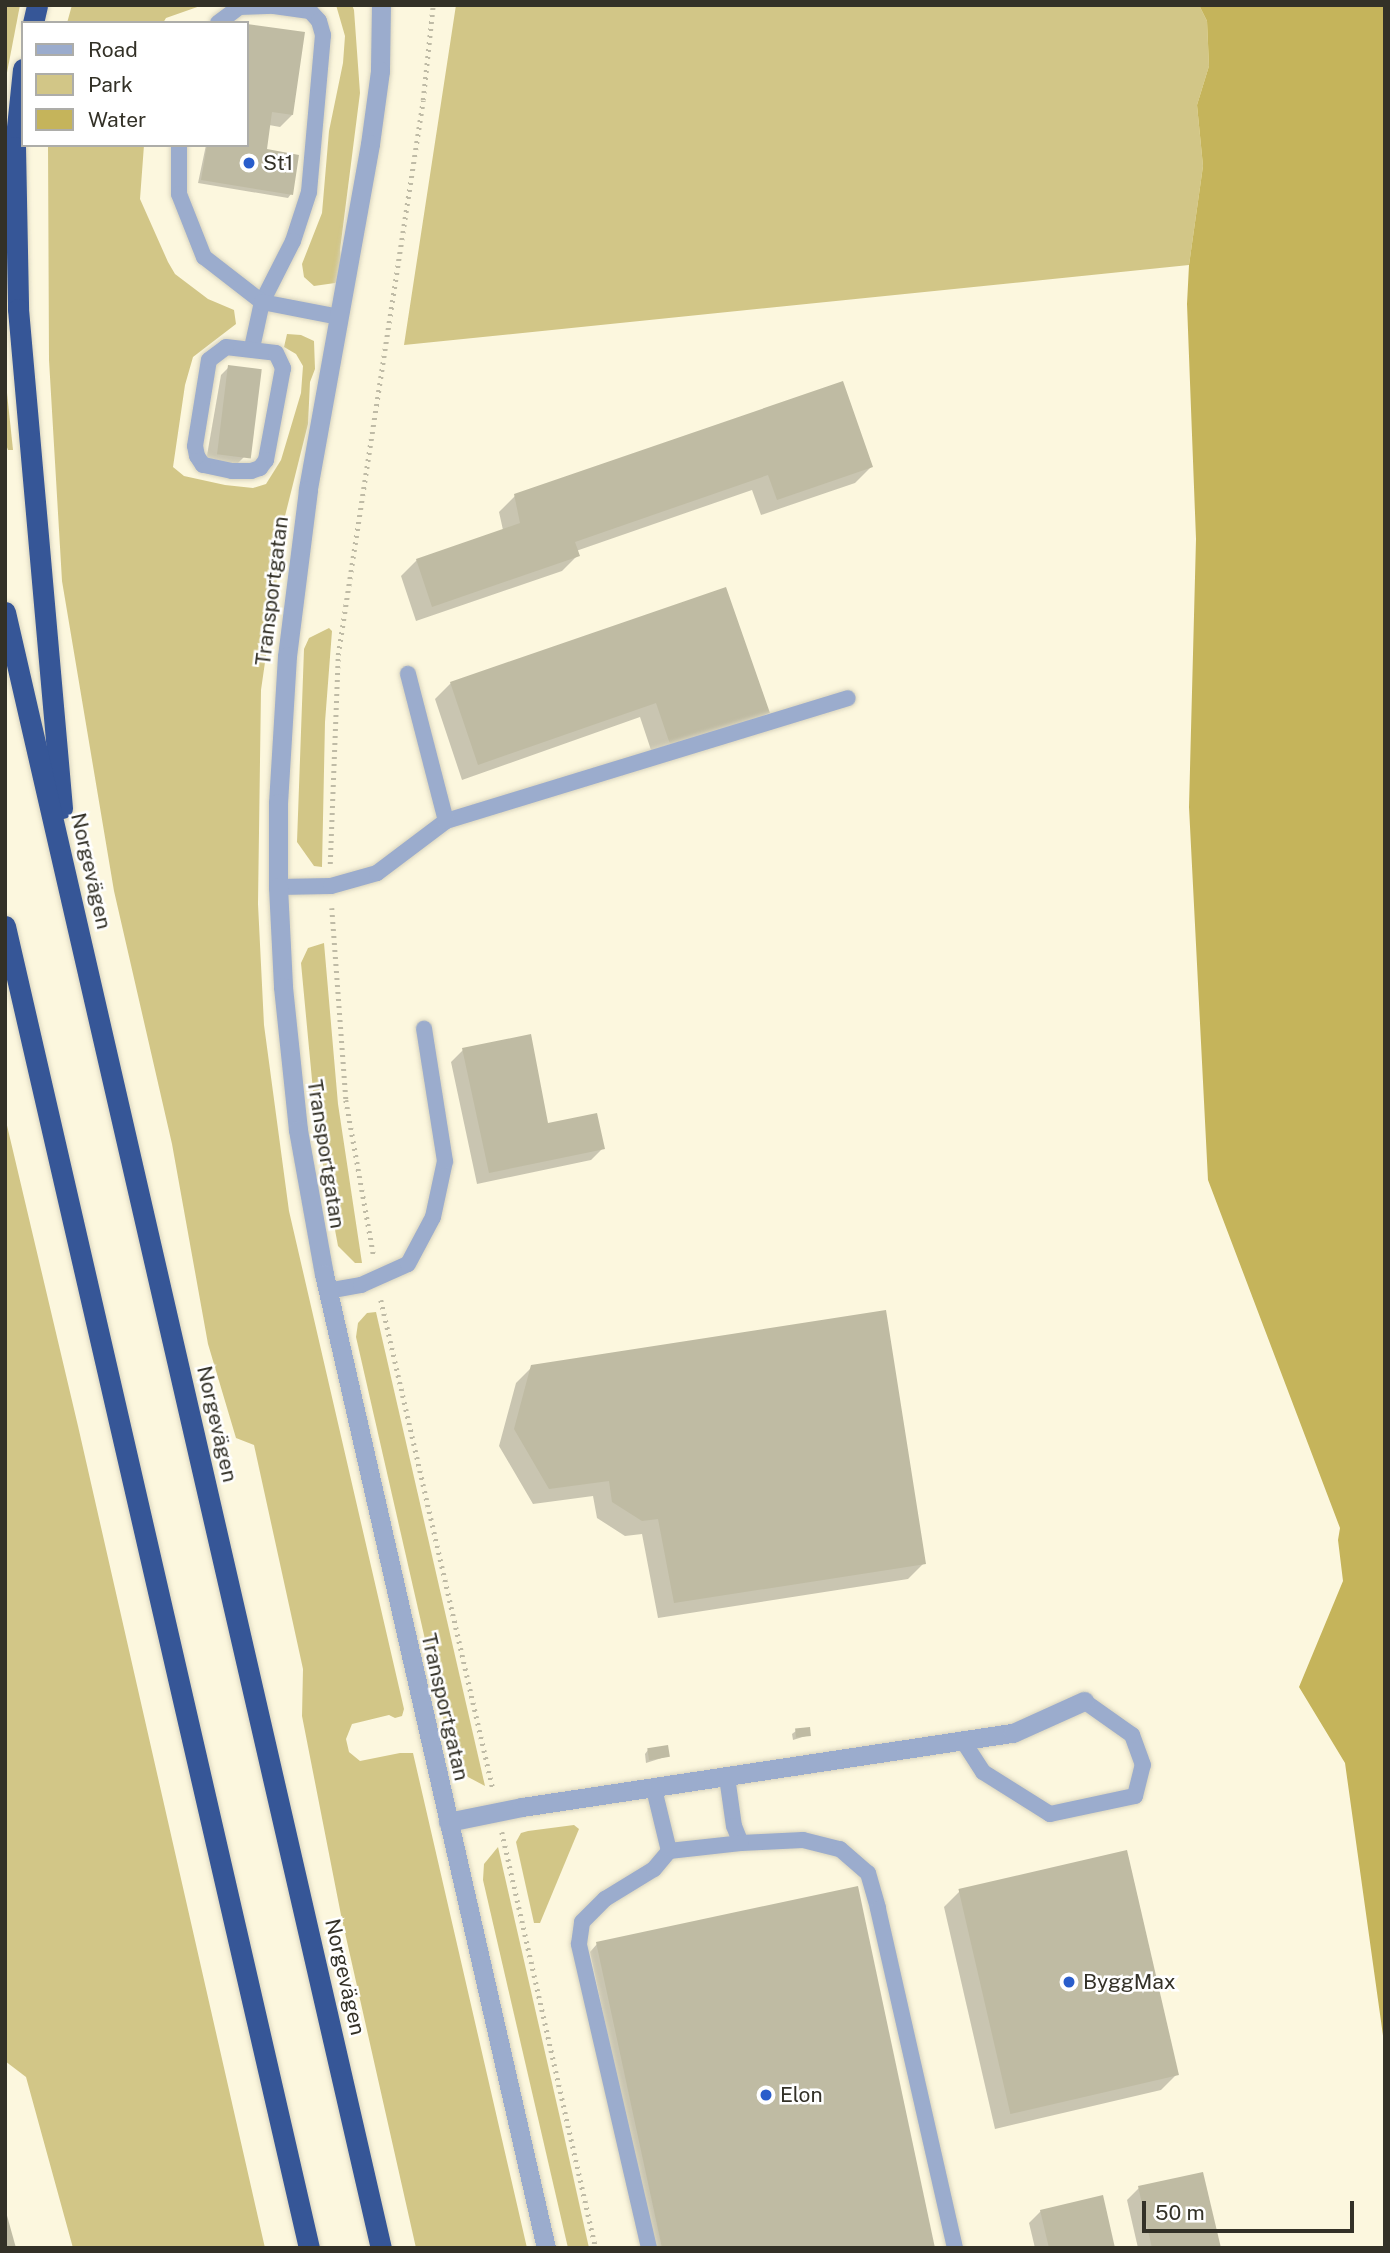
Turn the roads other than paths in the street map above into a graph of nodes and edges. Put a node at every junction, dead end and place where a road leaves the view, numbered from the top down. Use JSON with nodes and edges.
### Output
{"nodes":[{"id":1,"x":368,"y":5,"type":"edge"},
{"id":2,"x":381,"y":5,"type":"edge"},
{"id":3,"x":221,"y":21,"type":"edge"},
{"id":4,"x":380,"y":51,"type":"junction"},
{"id":5,"x":21,"y":88,"type":"edge"},
{"id":6,"x":179,"y":147,"type":"edge"},
{"id":7,"x":262,"y":302,"type":"junction"},
{"id":8,"x":339,"y":317,"type":"junction"},
{"id":9,"x":252,"y":348,"type":"junction"},
{"id":10,"x":5,"y":612,"type":"edge"},
{"id":11,"x":408,"y":674,"type":"dead end"},
{"id":12,"x":848,"y":698,"type":"dead end"},
{"id":13,"x":446,"y":821,"type":"junction"},
{"id":14,"x":69,"y":883,"type":"junction"},
{"id":15,"x":278,"y":887,"type":"junction"},
{"id":16,"x":5,"y":926,"type":"edge"},
{"id":17,"x":424,"y":1029,"type":"dead end"},
{"id":18,"x":327,"y":1292,"type":"junction"},
{"id":19,"x":1084,"y":1701,"type":"joint"},
{"id":20,"x":962,"y":1741,"type":"junction"},
{"id":21,"x":727,"y":1777,"type":"junction"},
{"id":22,"x":654,"y":1788,"type":"junction"},
{"id":23,"x":449,"y":1822,"type":"junction"},
{"id":24,"x":741,"y":1843,"type":"junction"},
{"id":25,"x":669,"y":1851,"type":"junction"},
{"id":26,"x":309,"y":2248,"type":"edge"},
{"id":27,"x":381,"y":2248,"type":"edge"},
{"id":28,"x":546,"y":2248,"type":"edge"},
{"id":29,"x":649,"y":2248,"type":"edge"},
{"id":30,"x":955,"y":2248,"type":"edge"}],
"edges":[{"from":1,"to":4,"type":"street","name":"Transportgatan"},
{"from":2,"to":4,"type":"street","name":"Transportgatan"},
{"from":3,"to":7,"type":"lane"},
{"from":4,"to":8,"type":"street","name":"Transportgatan"},
{"from":5,"to":14,"type":"highway"},
{"from":6,"to":7,"type":"lane"},
{"from":7,"to":8,"type":"lane"},
{"from":7,"to":9,"type":"lane"},
{"from":8,"to":15,"type":"street","name":"Transportgatan"},
{"from":9,"to":9,"type":"lane"},
{"from":10,"to":14,"type":"highway","name":"Norgevägen"},
{"from":11,"to":13,"type":"lane"},
{"from":12,"to":13,"type":"lane"},
{"from":13,"to":15,"type":"lane"},
{"from":14,"to":27,"type":"highway","name":"Norgevägen"},
{"from":15,"to":18,"type":"street","name":"Transportgatan"},
{"from":16,"to":26,"type":"highway"},
{"from":17,"to":18,"type":"lane"},
{"from":18,"to":23,"type":"street","name":"Transportgatan"},
{"from":19,"to":20,"type":"street"},
{"from":19,"to":20,"type":"lane"},
{"from":20,"to":21,"type":"street"},
{"from":21,"to":22,"type":"street"},
{"from":21,"to":24,"type":"lane"},
{"from":22,"to":23,"type":"street"},
{"from":22,"to":25,"type":"lane"},
{"from":23,"to":28,"type":"street","name":"Transportgatan"},
{"from":24,"to":25,"type":"lane"},
{"from":24,"to":30,"type":"lane"},
{"from":25,"to":29,"type":"lane"}]}
